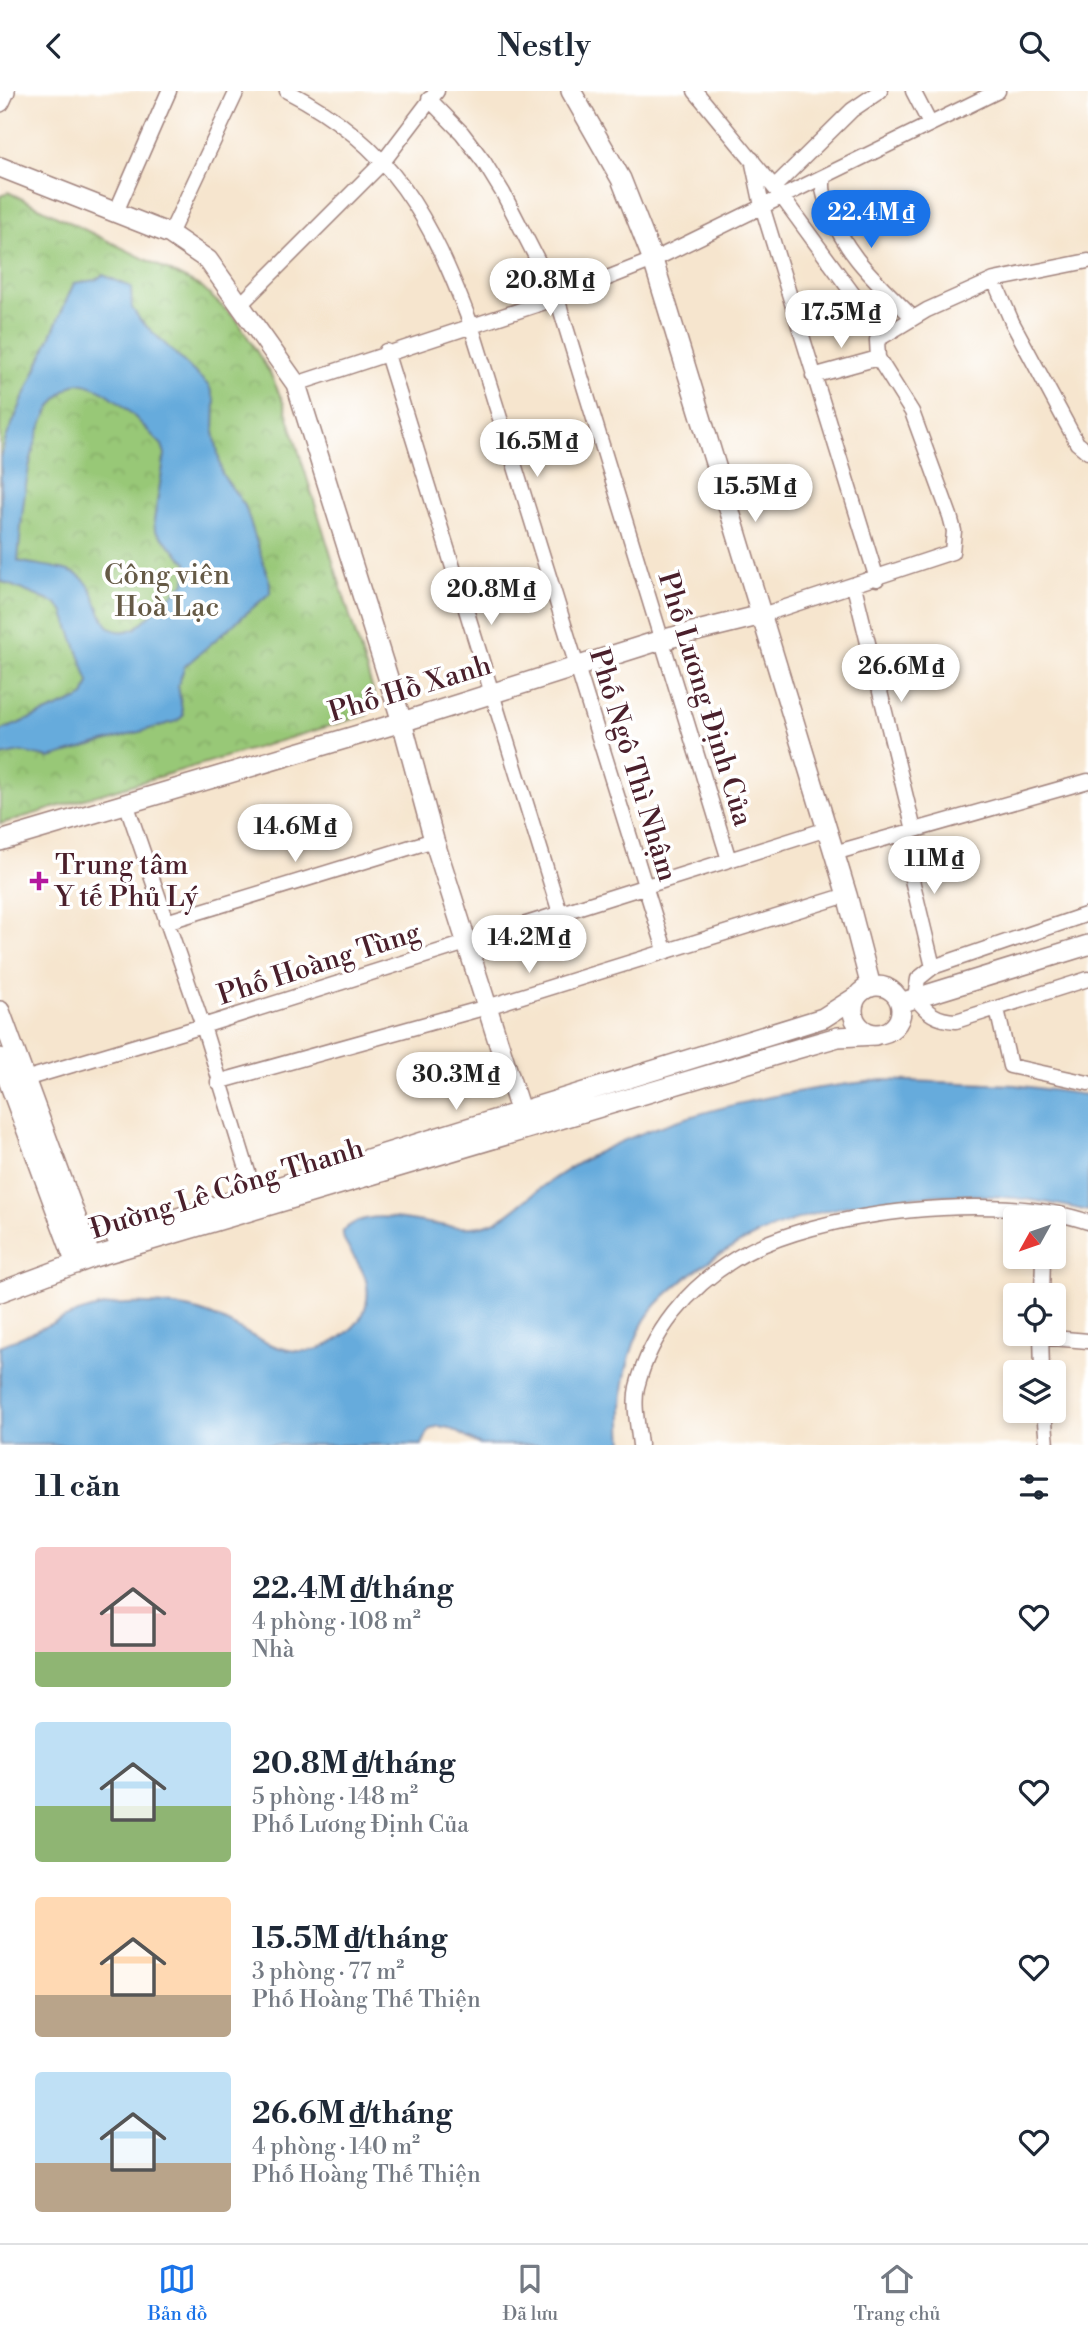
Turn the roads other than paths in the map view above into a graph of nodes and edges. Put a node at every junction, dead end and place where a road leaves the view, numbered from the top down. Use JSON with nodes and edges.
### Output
{"nodes":[{"id":1,"x":5,"y":91,"type":"edge"},
{"id":2,"x":169,"y":91,"type":"edge"},
{"id":3,"x":237,"y":91,"type":"edge"},
{"id":4,"x":287,"y":91,"type":"edge"},
{"id":5,"x":571,"y":91,"type":"edge"},
{"id":6,"x":695,"y":91,"type":"edge"},
{"id":7,"x":880,"y":91,"type":"edge"},
{"id":8,"x":913,"y":91,"type":"edge"},
{"id":9,"x":998,"y":91,"type":"edge"},
{"id":10,"x":433,"y":95,"type":"edge"},
{"id":11,"x":0,"y":102,"type":"edge"},
{"id":12,"x":930,"y":124,"type":"junction"},
{"id":13,"x":752,"y":159,"type":"junction"},
{"id":14,"x":383,"y":162,"type":"junction"},
{"id":15,"x":0,"y":167,"type":"edge"},
{"id":16,"x":824,"y":177,"type":"junction"},
{"id":17,"x":778,"y":192,"type":"junction"},
{"id":18,"x":762,"y":206,"type":"junction"},
{"id":19,"x":116,"y":212,"type":"junction"},
{"id":20,"x":170,"y":234,"type":"junction"},
{"id":21,"x":653,"y":260,"type":"junction"},
{"id":22,"x":1088,"y":261,"type":"edge"},
{"id":23,"x":994,"y":280,"type":"junction"},
{"id":24,"x":557,"y":298,"type":"junction"},
{"id":25,"x":241,"y":304,"type":"junction"},
{"id":26,"x":913,"y":318,"type":"junction"},
{"id":27,"x":471,"y":325,"type":"junction"},
{"id":28,"x":883,"y":335,"type":"junction"},
{"id":29,"x":386,"y":351,"type":"junction"},
{"id":30,"x":878,"y":358,"type":"junction"},
{"id":31,"x":813,"y":376,"type":"junction"},
{"id":32,"x":296,"y":384,"type":"junction"},
{"id":33,"x":1088,"y":452,"type":"edge"},
{"id":34,"x":877,"y":579,"type":"junction"},
{"id":35,"x":855,"y":586,"type":"junction"},
{"id":36,"x":762,"y":615,"type":"junction"},
{"id":37,"x":661,"y":640,"type":"junction"},
{"id":38,"x":578,"y":666,"type":"junction"},
{"id":39,"x":494,"y":693,"type":"junction"},
{"id":40,"x":402,"y":722,"type":"junction"},
{"id":41,"x":1088,"y":781,"type":"edge"},
{"id":42,"x":126,"y":803,"type":"junction"},
{"id":43,"x":827,"y":829,"type":"junction"},
{"id":44,"x":908,"y":832,"type":"junction"},
{"id":45,"x":434,"y":840,"type":"junction"},
{"id":46,"x":0,"y":841,"type":"edge"},
{"id":47,"x":834,"y":853,"type":"junction"},
{"id":48,"x":729,"y":860,"type":"junction"},
{"id":49,"x":644,"y":888,"type":"junction"},
{"id":50,"x":847,"y":895,"type":"junction"},
{"id":51,"x":560,"y":913,"type":"junction"},
{"id":52,"x":1088,"y":914,"type":"edge"},
{"id":53,"x":166,"y":922,"type":"junction"},
{"id":54,"x":468,"y":943,"type":"junction"},
{"id":55,"x":1088,"y":945,"type":"edge"},
{"id":56,"x":665,"y":950,"type":"junction"},
{"id":57,"x":933,"y":967,"type":"junction"},
{"id":58,"x":1088,"y":979,"type":"edge"},
{"id":59,"x":864,"y":992,"type":"junction"},
{"id":60,"x":908,"y":1000,"type":"junction"},
{"id":61,"x":487,"y":1007,"type":"junction"},
{"id":62,"x":997,"y":1009,"type":"junction"},
{"id":63,"x":0,"y":1010,"type":"edge"},
{"id":64,"x":203,"y":1026,"type":"junction"},
{"id":65,"x":876,"y":1034,"type":"junction"},
{"id":66,"x":0,"y":1058,"type":"edge"},
{"id":67,"x":18,"y":1082,"type":"junction"},
{"id":68,"x":218,"y":1082,"type":"junction"},
{"id":69,"x":1088,"y":1083,"type":"edge"},
{"id":70,"x":523,"y":1121,"type":"junction"},
{"id":71,"x":255,"y":1195,"type":"junction"},
{"id":72,"x":1003,"y":1210,"type":"edge"},
{"id":73,"x":1066,"y":1216,"type":"edge"},
{"id":74,"x":1088,"y":1222,"type":"edge"},
{"id":75,"x":82,"y":1255,"type":"junction"},
{"id":76,"x":0,"y":1279,"type":"edge"},
{"id":77,"x":0,"y":1292,"type":"edge"},
{"id":78,"x":1066,"y":1338,"type":"edge"},
{"id":79,"x":1088,"y":1341,"type":"edge"},
{"id":80,"x":1045,"y":1423,"type":"edge"},
{"id":81,"x":640,"y":1445,"type":"edge"},
{"id":82,"x":1047,"y":1445,"type":"edge"}],
"edges":[{"from":1,"to":11,"type":"street"},
{"from":2,"to":19,"type":"street"},
{"from":3,"to":20,"type":"street"},
{"from":4,"to":14,"type":"street","name":"Phố Ngô Thì Nhậm"},
{"from":5,"to":21,"type":"street"},
{"from":6,"to":13,"type":"street"},
{"from":7,"to":17,"type":"street"},
{"from":8,"to":12,"type":"street"},
{"from":9,"to":12,"type":"street"},
{"from":10,"to":14,"type":"street"},
{"from":10,"to":24,"type":"street","name":"Phố Lương Định Của"},
{"from":12,"to":16,"type":"street"},
{"from":13,"to":17,"type":"street"},
{"from":13,"to":18,"type":"street"},
{"from":14,"to":25,"type":"street"},
{"from":14,"to":27,"type":"street","name":"Phố Ngô Thì Nhậm"},
{"from":15,"to":19,"type":"street"},
{"from":16,"to":17,"type":"street"},
{"from":16,"to":26,"type":"street"},
{"from":17,"to":18,"type":"street"},
{"from":17,"to":28,"type":"street"},
{"from":18,"to":21,"type":"street"},
{"from":18,"to":31,"type":"street"},
{"from":19,"to":20,"type":"street"},
{"from":20,"to":25,"type":"street"},
{"from":21,"to":24,"type":"street"},
{"from":21,"to":36,"type":"street"},
{"from":22,"to":23,"type":"street"},
{"from":23,"to":26,"type":"street"},
{"from":23,"to":33,"type":"street"},
{"from":24,"to":27,"type":"street"},
{"from":24,"to":37,"type":"street","name":"Phố Lương Định Của"},
{"from":25,"to":32,"type":"street"},
{"from":26,"to":28,"type":"street"},
{"from":27,"to":29,"type":"street"},
{"from":27,"to":38,"type":"street","name":"Phố Ngô Thì Nhậm"},
{"from":28,"to":30,"type":"street"},
{"from":29,"to":32,"type":"street"},
{"from":29,"to":39,"type":"street"},
{"from":30,"to":31,"type":"street"},
{"from":30,"to":34,"type":"street","name":"Phố Hồ Xanh"},
{"from":31,"to":34,"type":"street"},
{"from":32,"to":40,"type":"street"},
{"from":34,"to":35,"type":"street","name":"Phố Hồ Xanh"},
{"from":35,"to":36,"type":"street","name":"Phố Hồ Xanh"},
{"from":35,"to":44,"type":"street"},
{"from":36,"to":37,"type":"street","name":"Phố Hồ Xanh"},
{"from":36,"to":43,"type":"street"},
{"from":37,"to":38,"type":"street","name":"Phố Hồ Xanh"},
{"from":37,"to":48,"type":"street","name":"Phố Lương Định Của"},
{"from":38,"to":39,"type":"street","name":"Phố Hồ Xanh"},
{"from":38,"to":49,"type":"street","name":"Phố Ngô Thì Nhậm"},
{"from":39,"to":40,"type":"street","name":"Phố Hồ Xanh"},
{"from":39,"to":51,"type":"street"},
{"from":40,"to":42,"type":"street","name":"Phố Hồ Xanh"},
{"from":40,"to":45,"type":"street"},
{"from":41,"to":44,"type":"street"},
{"from":42,"to":46,"type":"street","name":"Phố Hồ Xanh"},
{"from":42,"to":53,"type":"street"},
{"from":43,"to":47,"type":"street"},
{"from":43,"to":48,"type":"street","name":"Phố Hoàng Tùng"},
{"from":44,"to":47,"type":"street"},
{"from":44,"to":57,"type":"street"},
{"from":45,"to":53,"type":"street"},
{"from":45,"to":54,"type":"street"},
{"from":47,"to":50,"type":"street"},
{"from":48,"to":49,"type":"street","name":"Phố Hoàng Tùng"},
{"from":49,"to":51,"type":"street","name":"Phố Hoàng Tùng"},
{"from":49,"to":56,"type":"street","name":"Phố Ngô Thì Nhậm"},
{"from":50,"to":56,"type":"street"},
{"from":50,"to":59,"type":"street"},
{"from":51,"to":54,"type":"street","name":"Phố Hoàng Tùng"},
{"from":52,"to":57,"type":"street"},
{"from":53,"to":64,"type":"street"},
{"from":54,"to":61,"type":"street"},
{"from":54,"to":64,"type":"street","name":"Phố Hoàng Tùng"},
{"from":55,"to":60,"type":"street"},
{"from":56,"to":61,"type":"street"},
{"from":57,"to":60,"type":"street"},
{"from":58,"to":62,"type":"street"},
{"from":59,"to":60,"type":"street"},
{"from":59,"to":65,"type":"street"},
{"from":59,"to":70,"type":"street","name":"Đường Lê Công Thanh"},
{"from":60,"to":62,"type":"street"},
{"from":60,"to":65,"type":"street"},
{"from":61,"to":68,"type":"street"},
{"from":61,"to":70,"type":"street"},
{"from":62,"to":69,"type":"street"},
{"from":63,"to":67,"type":"street"},
{"from":64,"to":67,"type":"street","name":"Phố Hoàng Tùng"},
{"from":64,"to":68,"type":"street"},
{"from":65,"to":70,"type":"street","name":"Đường Lê Công Thanh"},
{"from":66,"to":67,"type":"street"},
{"from":67,"to":75,"type":"street"},
{"from":68,"to":71,"type":"street"},
{"from":70,"to":71,"type":"street","name":"Đường Lê Công Thanh"},
{"from":70,"to":75,"type":"street","name":"Đường Lê Công Thanh"},
{"from":71,"to":75,"type":"street","name":"Đường Lê Công Thanh"},
{"from":72,"to":81,"type":"street"},
{"from":73,"to":74,"type":"street"},
{"from":75,"to":76,"type":"street","name":"Đường Lê Công Thanh"},
{"from":75,"to":77,"type":"street","name":"Đường Lê Công Thanh"},
{"from":78,"to":79,"type":"street"},
{"from":80,"to":82,"type":"street"}]}
